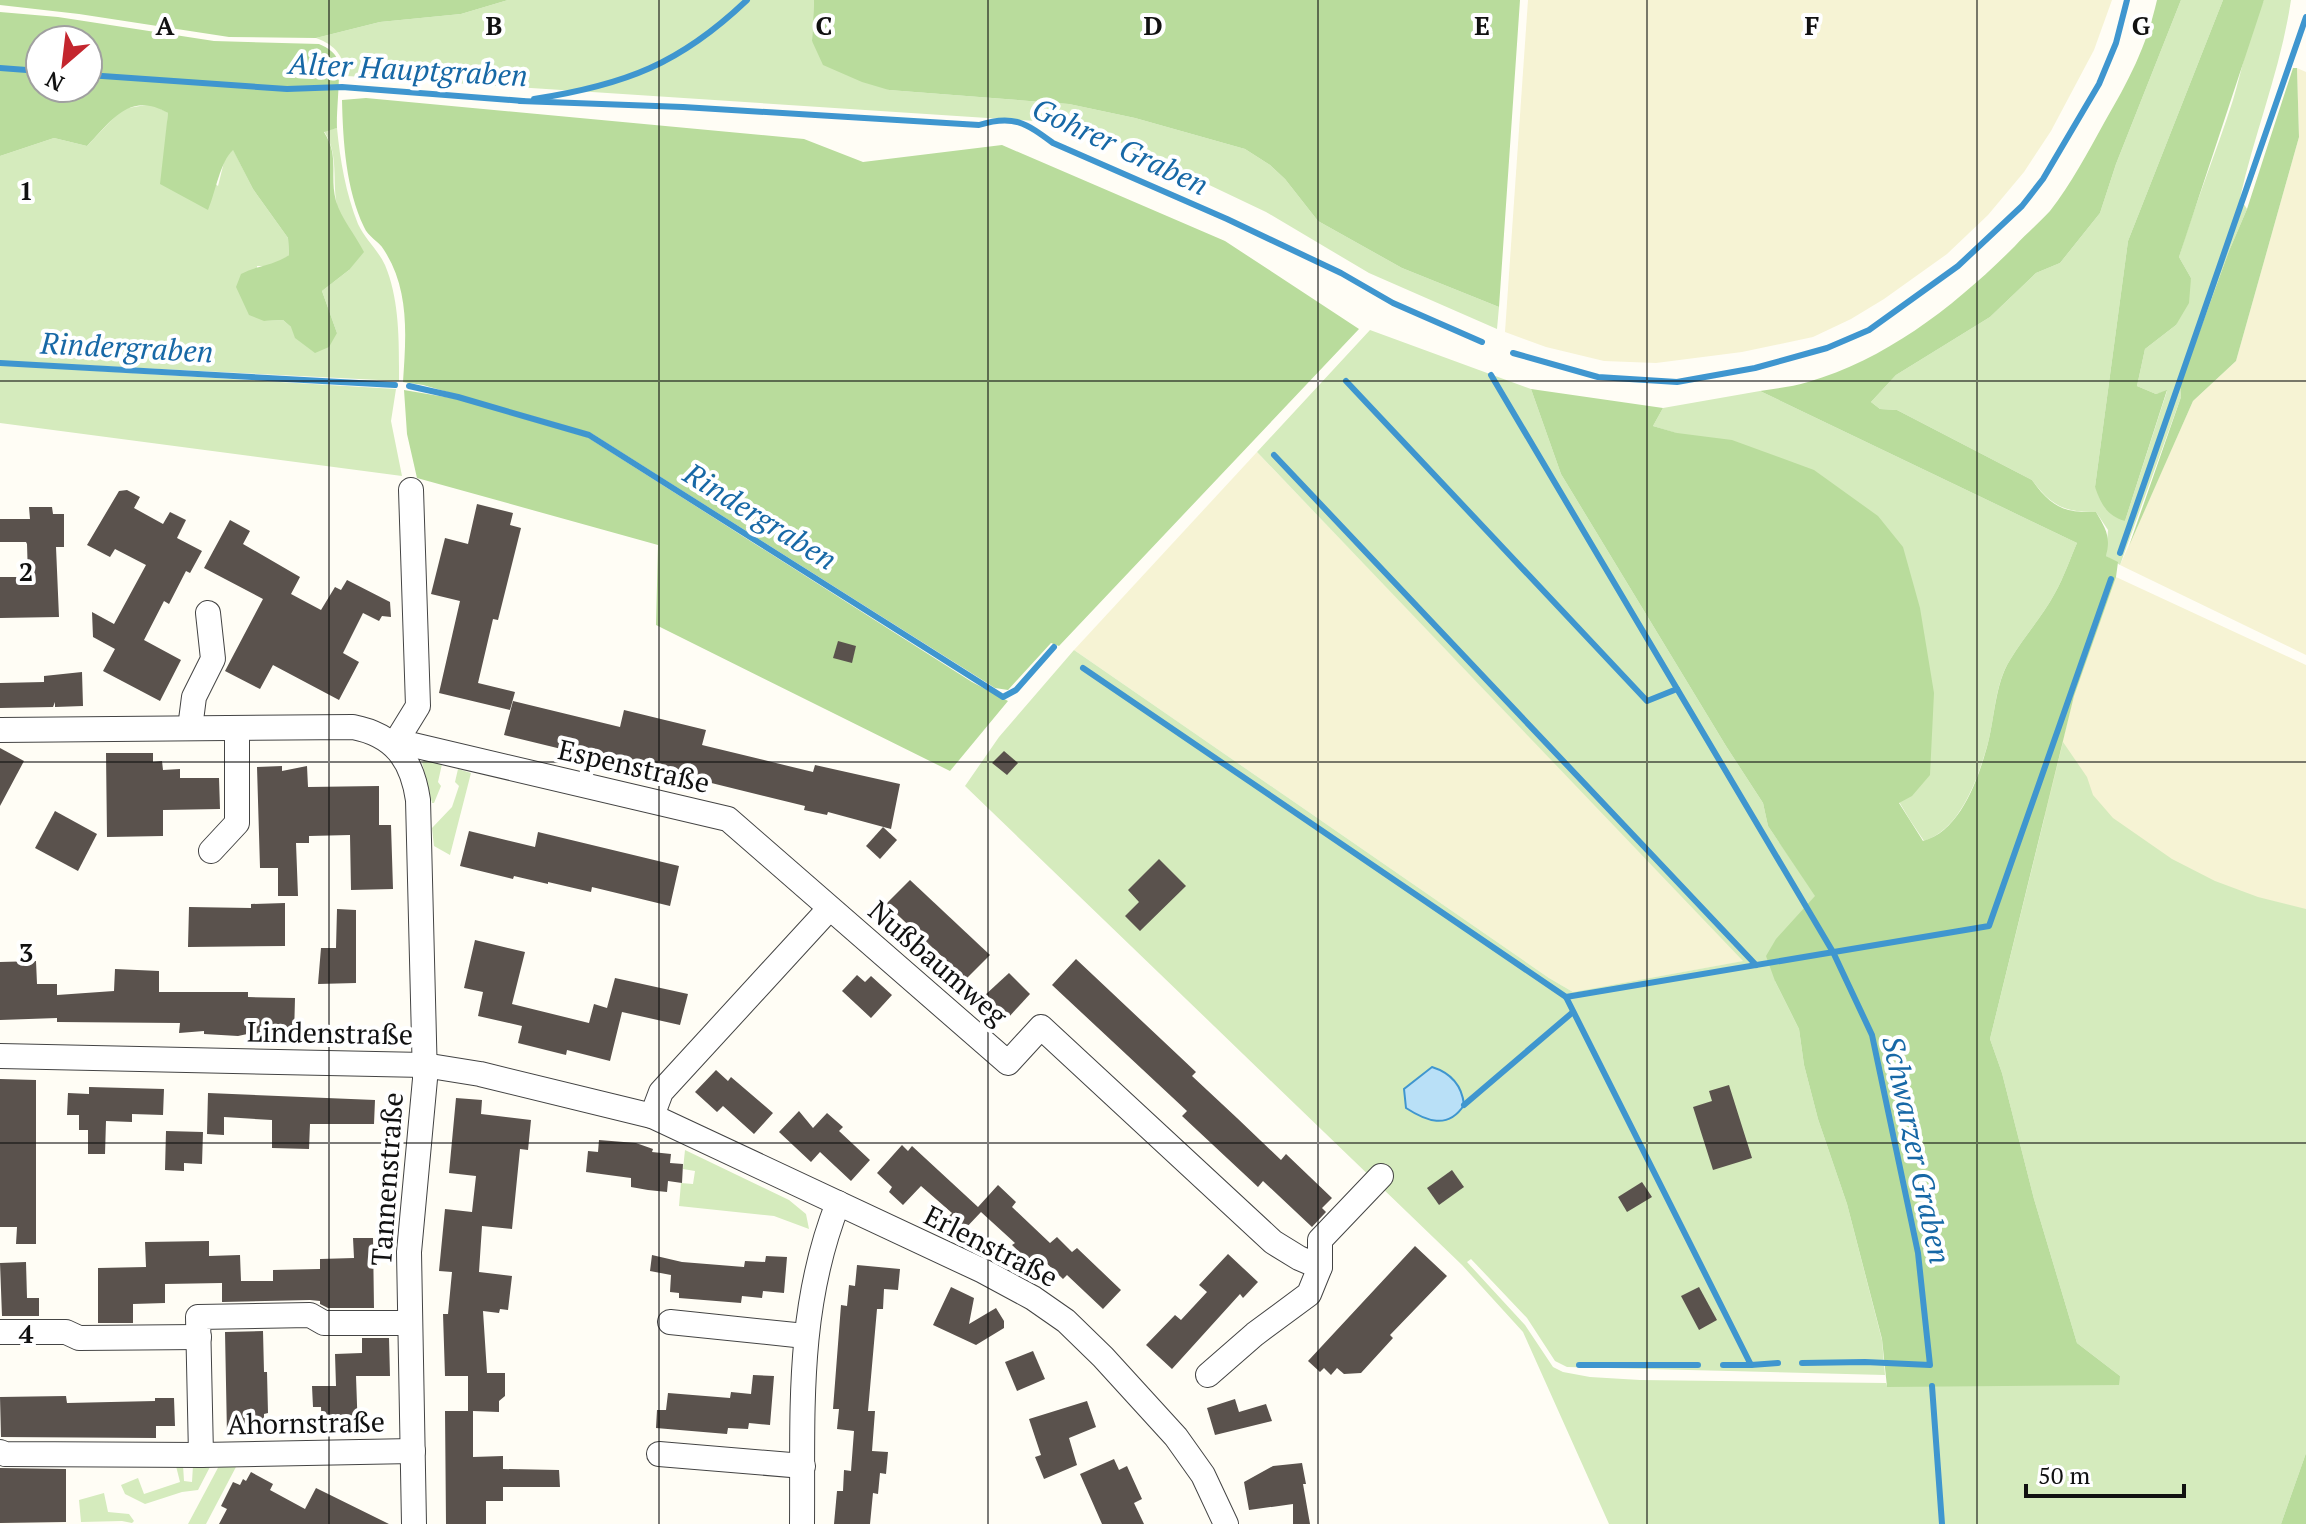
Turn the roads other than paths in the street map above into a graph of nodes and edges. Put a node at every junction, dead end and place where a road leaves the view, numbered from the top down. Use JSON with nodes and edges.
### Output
{"nodes":[{"id":1,"x":411,"y":490,"type":"dead end"},
{"id":2,"x":208,"y":613,"type":"dead end"},
{"id":3,"x":190,"y":728,"type":"junction"},
{"id":4,"x":237,"y":728,"type":"junction"},
{"id":5,"x":0,"y":730,"type":"edge"},
{"id":6,"x":394,"y":745,"type":"junction"},
{"id":7,"x":211,"y":851,"type":"dead end"},
{"id":8,"x":829,"y":909,"type":"junction"},
{"id":9,"x":0,"y":1056,"type":"edge"},
{"id":10,"x":424,"y":1065,"type":"junction"},
{"id":11,"x":652,"y":1116,"type":"junction"},
{"id":12,"x":1381,"y":1176,"type":"dead end"},
{"id":13,"x":838,"y":1203,"type":"junction"},
{"id":14,"x":1320,"y":1267,"type":"junction"},
{"id":15,"x":670,"y":1322,"type":"dead end"},
{"id":16,"x":410,"y":1323,"type":"junction"},
{"id":17,"x":0,"y":1332,"type":"edge"},
{"id":18,"x":805,"y":1336,"type":"junction"},
{"id":19,"x":199,"y":1337,"type":"junction"},
{"id":20,"x":1208,"y":1375,"type":"dead end"},
{"id":21,"x":413,"y":1451,"type":"junction"},
{"id":22,"x":0,"y":1452,"type":"edge"},
{"id":23,"x":659,"y":1454,"type":"dead end"},
{"id":24,"x":201,"y":1455,"type":"junction"},
{"id":25,"x":803,"y":1466,"type":"junction"},
{"id":26,"x":414,"y":1524,"type":"edge"},
{"id":27,"x":802,"y":1524,"type":"edge"},
{"id":28,"x":1226,"y":1524,"type":"edge"}],
"edges":[{"from":1,"to":6,"type":"street"},
{"from":2,"to":3,"type":"street"},
{"from":3,"to":4,"type":"street","name":"Espenstraße"},
{"from":3,"to":5,"type":"street","name":"Espenstraße"},
{"from":4,"to":6,"type":"street","name":"Espenstraße"},
{"from":4,"to":7,"type":"street"},
{"from":6,"to":8,"type":"street","name":"Espenstraße"},
{"from":6,"to":10,"type":"street","name":"Tannenstraße"},
{"from":8,"to":11,"type":"street","name":"Nußbaumweg"},
{"from":8,"to":14,"type":"street","name":"Nußbaumweg"},
{"from":9,"to":10,"type":"street","name":"Lindenstraße"},
{"from":10,"to":11,"type":"street","name":"Lindenstraße"},
{"from":10,"to":16,"type":"street","name":"Tannenstraße"},
{"from":11,"to":13,"type":"street","name":"Erlenstraße"},
{"from":12,"to":14,"type":"street"},
{"from":13,"to":18,"type":"street"},
{"from":13,"to":28,"type":"street","name":"Erlenstraße"},
{"from":14,"to":20,"type":"street"},
{"from":15,"to":18,"type":"street"},
{"from":16,"to":19,"type":"street"},
{"from":16,"to":21,"type":"street","name":"Tannenstraße"},
{"from":17,"to":19,"type":"street"},
{"from":18,"to":25,"type":"street"},
{"from":19,"to":24,"type":"street","name":"Ahornstraße"},
{"from":21,"to":24,"type":"street","name":"Ahornstraße"},
{"from":21,"to":26,"type":"street","name":"Tannenstraße"},
{"from":22,"to":24,"type":"street","name":"Ahornstraße"},
{"from":23,"to":25,"type":"street"},
{"from":25,"to":27,"type":"street"}]}
